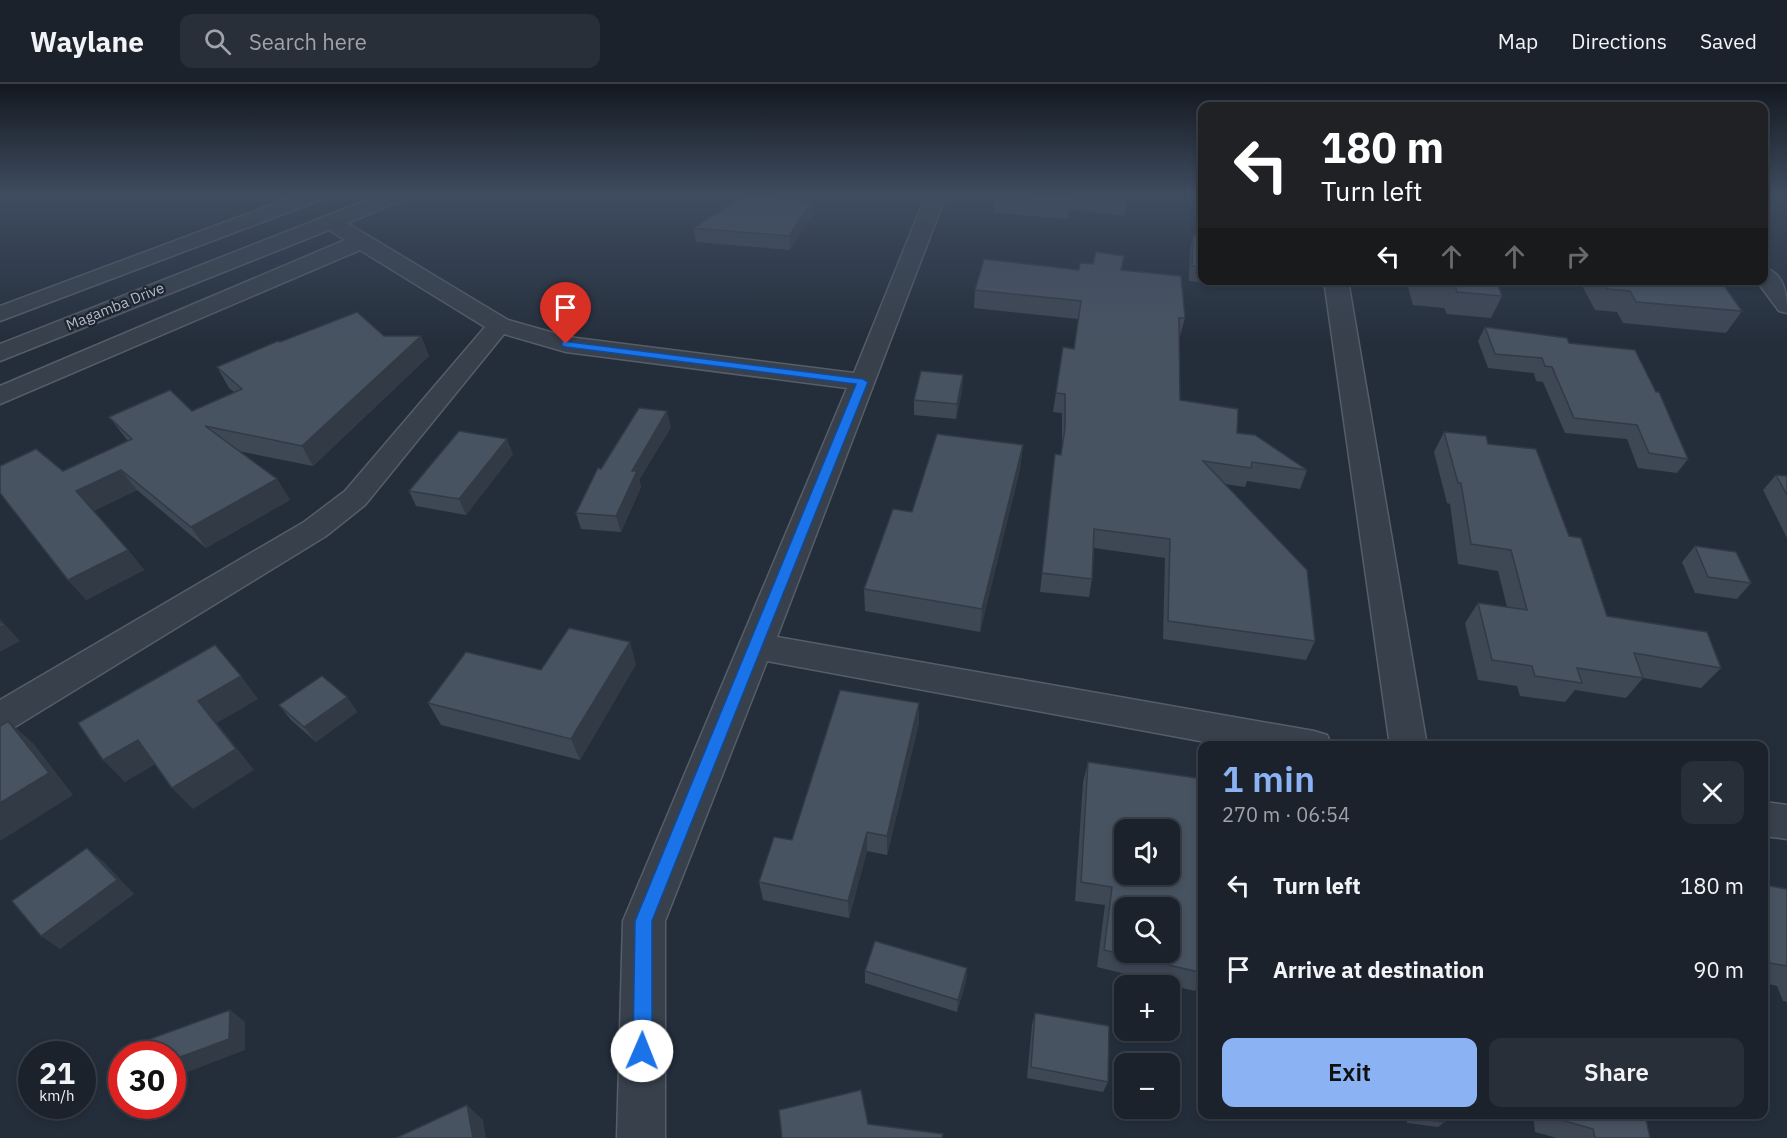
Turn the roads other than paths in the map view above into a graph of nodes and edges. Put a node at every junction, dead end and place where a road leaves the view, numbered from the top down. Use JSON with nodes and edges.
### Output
{"nodes":[{"id":1,"x":185,"y":244,"type":"edge"},
{"id":2,"x":271,"y":244,"type":"edge"},
{"id":3,"x":355,"y":244,"type":"edge"},
{"id":4,"x":367,"y":244,"type":"edge"},
{"id":5,"x":917,"y":244,"type":"edge"},
{"id":6,"x":1768,"y":280,"type":"edge"},
{"id":7,"x":1337,"y":285,"type":"edge"},
{"id":8,"x":1787,"y":306,"type":"edge"},
{"id":9,"x":0,"y":314,"type":"edge"},
{"id":10,"x":499,"y":325,"type":"junction"},
{"id":11,"x":0,"y":353,"type":"edge"},
{"id":12,"x":863,"y":382,"type":"junction"},
{"id":13,"x":0,"y":396,"type":"edge"},
{"id":14,"x":756,"y":646,"type":"junction"},
{"id":15,"x":0,"y":718,"type":"edge"},
{"id":16,"x":1286,"y":741,"type":"edge"},
{"id":17,"x":1408,"y":741,"type":"edge"},
{"id":18,"x":1768,"y":820,"type":"edge"},
{"id":19,"x":1787,"y":822,"type":"edge"},
{"id":20,"x":641,"y":1138,"type":"edge"}],
"edges":[{"from":1,"to":9,"type":"street"},
{"from":2,"to":11,"type":"street","name":"Magamba Drive"},
{"from":3,"to":13,"type":"street"},
{"from":4,"to":10,"type":"street"},
{"from":5,"to":12,"type":"street"},
{"from":6,"to":8,"type":"street"},
{"from":7,"to":17,"type":"street"},
{"from":10,"to":12,"type":"street"},
{"from":10,"to":15,"type":"street"},
{"from":12,"to":14,"type":"street"},
{"from":14,"to":16,"type":"street"},
{"from":14,"to":20,"type":"street"},
{"from":18,"to":19,"type":"street"}]}
